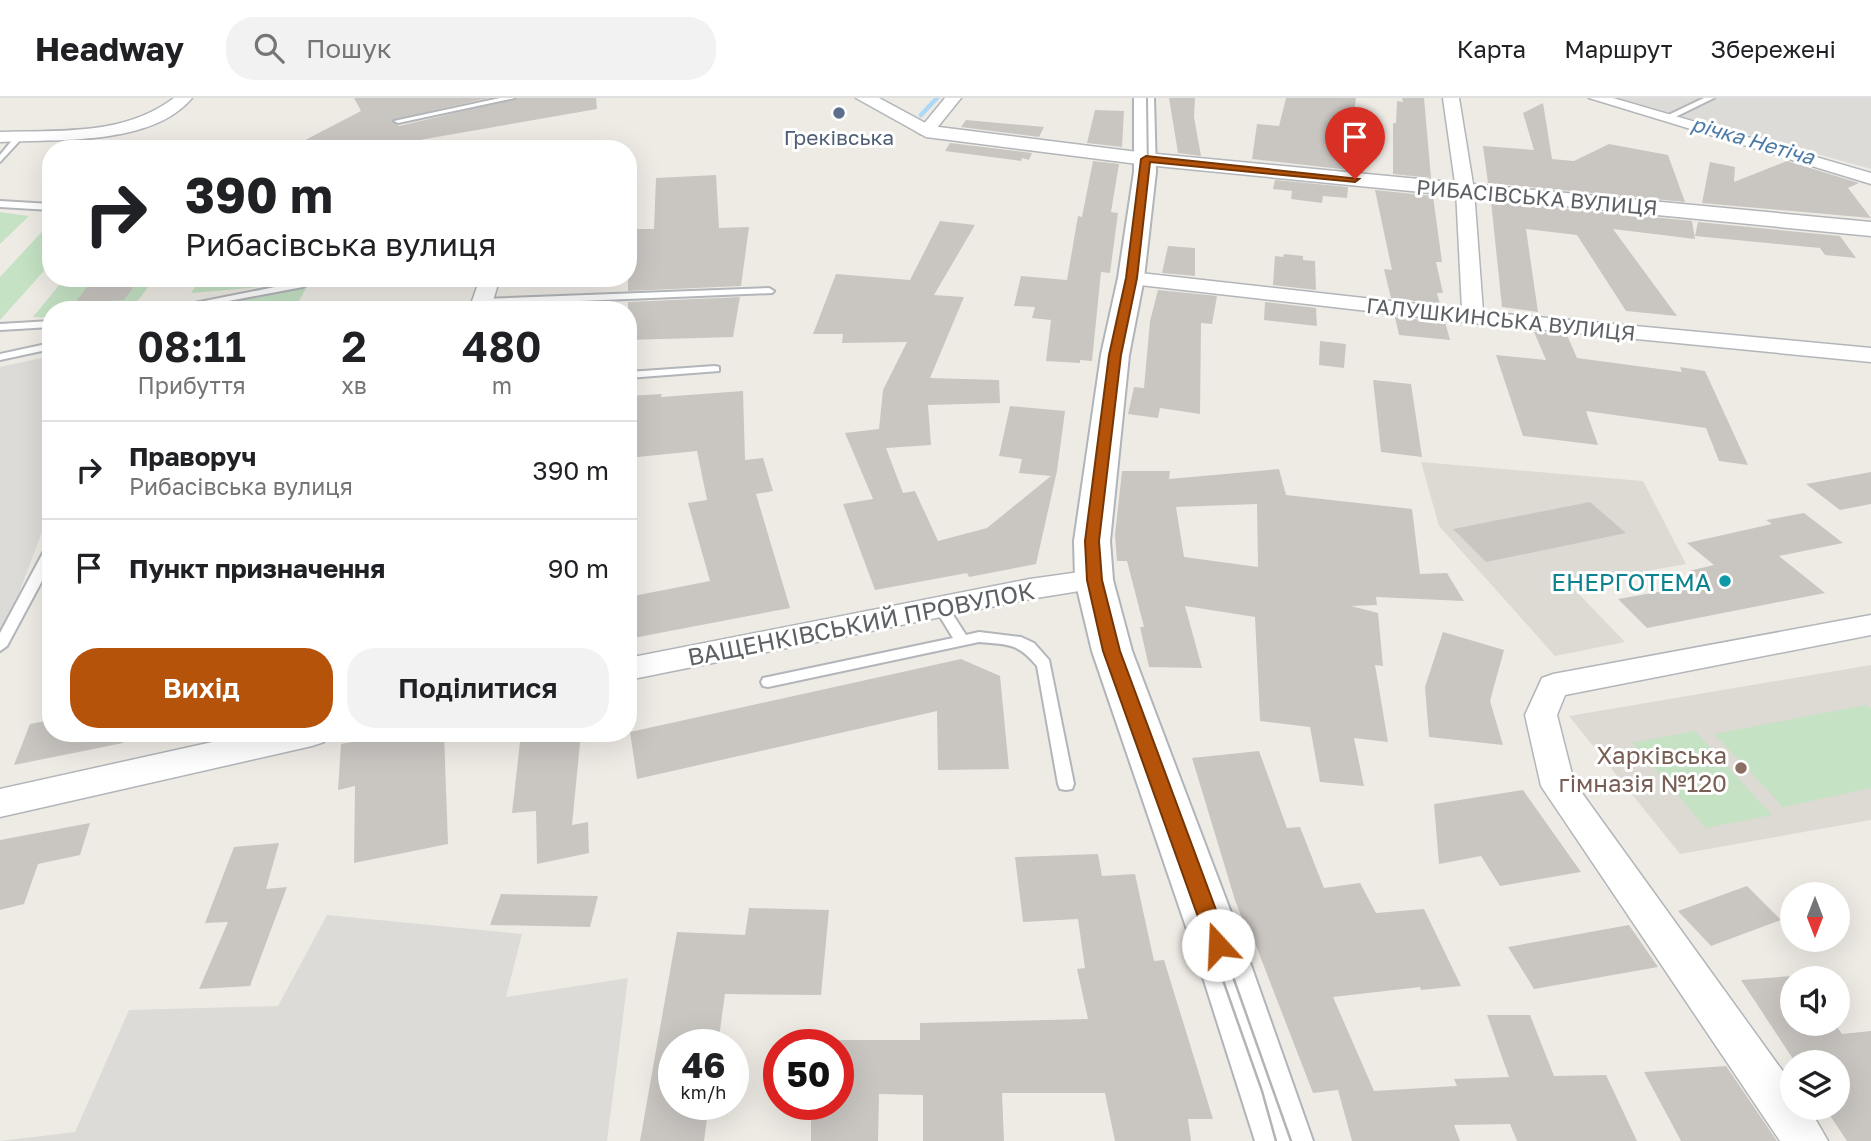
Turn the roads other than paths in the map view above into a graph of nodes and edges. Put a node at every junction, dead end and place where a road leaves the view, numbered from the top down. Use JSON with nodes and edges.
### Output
{"nodes":[{"id":1,"x":184,"y":98,"type":"edge"},
{"id":2,"x":511,"y":98,"type":"edge"},
{"id":3,"x":865,"y":98,"type":"edge"},
{"id":4,"x":953,"y":98,"type":"edge"},
{"id":5,"x":1144,"y":98,"type":"edge"},
{"id":6,"x":1451,"y":98,"type":"edge"},
{"id":7,"x":1597,"y":98,"type":"edge"},
{"id":8,"x":1710,"y":98,"type":"edge"},
{"id":9,"x":1666,"y":118,"type":"junction"},
{"id":10,"x":398,"y":121,"type":"dead end"},
{"id":11,"x":926,"y":131,"type":"junction"},
{"id":12,"x":20,"y":135,"type":"junction"},
{"id":13,"x":0,"y":137,"type":"edge"},
{"id":14,"x":0,"y":160,"type":"edge"},
{"id":15,"x":1154,"y":160,"type":"junction"},
{"id":16,"x":1871,"y":178,"type":"edge"},
{"id":17,"x":1465,"y":190,"type":"junction"},
{"id":18,"x":0,"y":204,"type":"edge"},
{"id":19,"x":42,"y":206,"type":"edge"},
{"id":20,"x":1871,"y":229,"type":"edge"},
{"id":21,"x":1131,"y":278,"type":"junction"},
{"id":22,"x":287,"y":287,"type":"edge"},
{"id":23,"x":769,"y":291,"type":"dead end"},
{"id":24,"x":212,"y":301,"type":"edge"},
{"id":25,"x":577,"y":301,"type":"edge"},
{"id":26,"x":1473,"y":317,"type":"junction"},
{"id":27,"x":42,"y":325,"type":"edge"},
{"id":28,"x":0,"y":327,"type":"edge"},
{"id":29,"x":42,"y":348,"type":"edge"},
{"id":30,"x":1871,"y":355,"type":"edge"},
{"id":31,"x":0,"y":357,"type":"edge"},
{"id":32,"x":715,"y":369,"type":"dead end"},
{"id":33,"x":637,"y":374,"type":"edge"},
{"id":34,"x":42,"y":568,"type":"edge"},
{"id":35,"x":1094,"y":580,"type":"junction"},
{"id":36,"x":941,"y":607,"type":"junction"},
{"id":37,"x":1871,"y":625,"type":"edge"},
{"id":38,"x":962,"y":641,"type":"junction"},
{"id":39,"x":0,"y":646,"type":"edge"},
{"id":40,"x":637,"y":667,"type":"edge"},
{"id":41,"x":768,"y":682,"type":"dead end"},
{"id":42,"x":272,"y":742,"type":"edge"},
{"id":43,"x":1066,"y":783,"type":"dead end"},
{"id":44,"x":0,"y":803,"type":"edge"},
{"id":45,"x":1284,"y":1141,"type":"edge"},
{"id":46,"x":1806,"y":1141,"type":"edge"}],
"edges":[{"from":1,"to":12,"type":"street"},
{"from":2,"to":10,"type":"lane"},
{"from":3,"to":11,"type":"street"},
{"from":4,"to":11,"type":"street"},
{"from":5,"to":15,"type":"main road"},
{"from":6,"to":17,"type":"street"},
{"from":7,"to":9,"type":"street"},
{"from":8,"to":9,"type":"lane"},
{"from":9,"to":16,"type":"street"},
{"from":11,"to":15,"type":"street","name":"РИБАСІВСЬКА ВУЛИЦЯ"},
{"from":12,"to":13,"type":"street"},
{"from":12,"to":14,"type":"lane"},
{"from":15,"to":17,"type":"street","name":"РИБАСІВСЬКА ВУЛИЦЯ"},
{"from":15,"to":21,"type":"main road"},
{"from":17,"to":20,"type":"street","name":"РИБАСІВСЬКА ВУЛИЦЯ"},
{"from":17,"to":26,"type":"street"},
{"from":18,"to":19,"type":"lane"},
{"from":21,"to":26,"type":"street","name":"ГАЛУШКИНСЬКА ВУЛИЦЯ"},
{"from":21,"to":35,"type":"main road"},
{"from":22,"to":24,"type":"lane"},
{"from":23,"to":25,"type":"lane"},
{"from":26,"to":30,"type":"street","name":"ГАЛУШКИНСЬКА ВУЛИЦЯ"},
{"from":27,"to":28,"type":"lane"},
{"from":29,"to":31,"type":"lane"},
{"from":32,"to":33,"type":"lane"},
{"from":34,"to":39,"type":"lane"},
{"from":35,"to":36,"type":"street","name":"ВАЩЕНКІВСЬКИЙ ПРОВУЛОК"},
{"from":35,"to":45,"type":"main road"},
{"from":36,"to":38,"type":"lane"},
{"from":36,"to":40,"type":"street","name":"ВАЩЕНКІВСЬКИЙ ПРОВУЛОК"},
{"from":37,"to":46,"type":"street"},
{"from":38,"to":41,"type":"lane"},
{"from":38,"to":43,"type":"lane"},
{"from":42,"to":44,"type":"street"}]}
